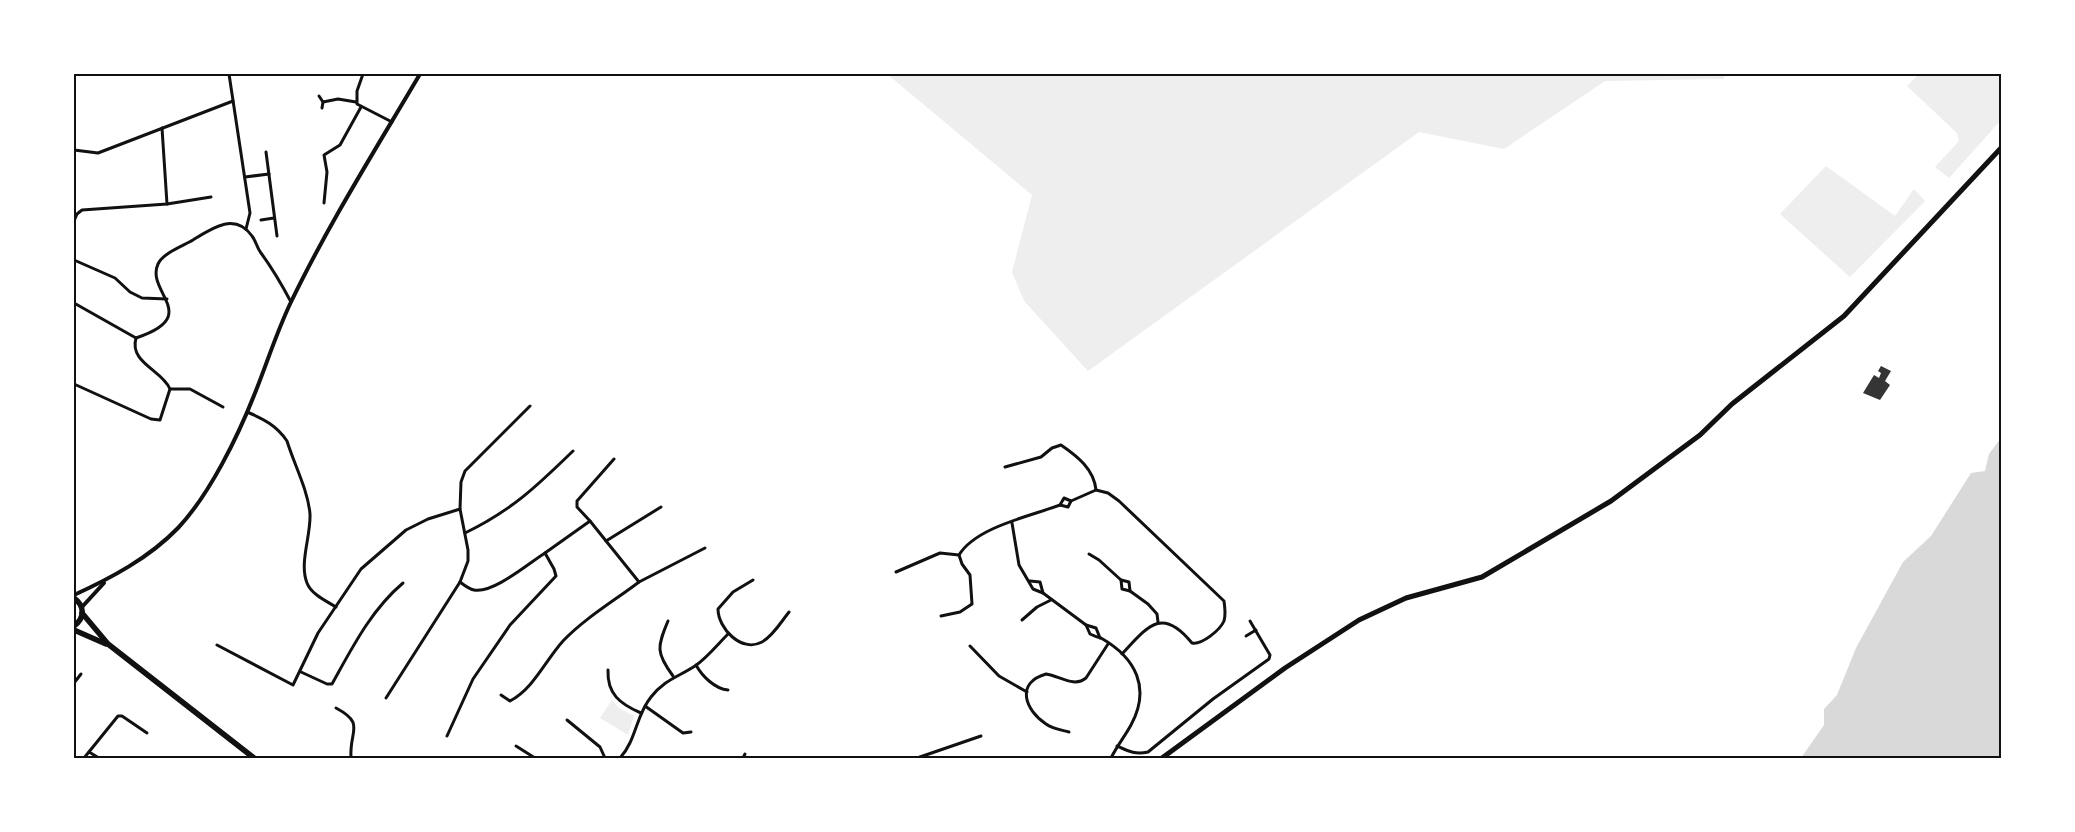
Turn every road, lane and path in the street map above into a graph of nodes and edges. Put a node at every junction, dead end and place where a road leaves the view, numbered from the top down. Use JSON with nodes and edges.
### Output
{"nodes":[{"id":1,"x":229,"y":74,"type":"edge"},
{"id":2,"x":364,"y":74,"type":"edge"},
{"id":3,"x":420,"y":74,"type":"edge"},
{"id":4,"x":319,"y":96,"type":"dead end"},
{"id":5,"x":233,"y":101,"type":"junction"},
{"id":6,"x":323,"y":102,"type":"junction"},
{"id":7,"x":356,"y":102,"type":"junction"},
{"id":8,"x":361,"y":107,"type":"junction"},
{"id":9,"x":322,"y":108,"type":"dead end"},
{"id":10,"x":392,"y":122,"type":"junction"},
{"id":11,"x":162,"y":128,"type":"junction"},
{"id":12,"x":2001,"y":148,"type":"edge"},
{"id":13,"x":74,"y":150,"type":"edge"},
{"id":14,"x":266,"y":152,"type":"dead end"},
{"id":15,"x":269,"y":174,"type":"junction"},
{"id":16,"x":245,"y":177,"type":"junction"},
{"id":17,"x":211,"y":197,"type":"dead end"},
{"id":18,"x":324,"y":203,"type":"dead end"},
{"id":19,"x":166,"y":204,"type":"junction"},
{"id":20,"x":274,"y":218,"type":"junction"},
{"id":21,"x":261,"y":220,"type":"dead end"},
{"id":22,"x":74,"y":221,"type":"edge"},
{"id":23,"x":246,"y":228,"type":"junction"},
{"id":24,"x":277,"y":236,"type":"dead end"},
{"id":25,"x":74,"y":260,"type":"edge"},
{"id":26,"x":167,"y":298,"type":"junction"},
{"id":27,"x":291,"y":302,"type":"junction"},
{"id":28,"x":74,"y":303,"type":"edge"},
{"id":29,"x":136,"y":338,"type":"junction"},
{"id":30,"x":74,"y":384,"type":"edge"},
{"id":31,"x":170,"y":389,"type":"junction"},
{"id":32,"x":530,"y":406,"type":"dead end"},
{"id":33,"x":224,"y":407,"type":"dead end"},
{"id":34,"x":247,"y":412,"type":"junction"},
{"id":35,"x":572,"y":451,"type":"dead end"},
{"id":36,"x":614,"y":460,"type":"dead end"},
{"id":37,"x":1005,"y":467,"type":"dead end"},
{"id":38,"x":1096,"y":490,"type":"junction"},
{"id":39,"x":1071,"y":501,"type":"junction"},
{"id":40,"x":1060,"y":505,"type":"junction"},
{"id":41,"x":661,"y":507,"type":"dead end"},
{"id":42,"x":460,"y":508,"type":"junction"},
{"id":43,"x":590,"y":521,"type":"junction"},
{"id":44,"x":1012,"y":522,"type":"junction"},
{"id":45,"x":465,"y":533,"type":"junction"},
{"id":46,"x":606,"y":541,"type":"junction"},
{"id":47,"x":705,"y":548,"type":"dead end"},
{"id":48,"x":544,"y":553,"type":"junction"},
{"id":49,"x":1088,"y":554,"type":"dead end"},
{"id":50,"x":959,"y":555,"type":"junction"},
{"id":51,"x":896,"y":572,"type":"dead end"},
{"id":52,"x":107,"y":580,"type":"junction"},
{"id":53,"x":753,"y":580,"type":"dead end"},
{"id":54,"x":1121,"y":580,"type":"junction"},
{"id":55,"x":1030,"y":581,"type":"junction"},
{"id":56,"x":460,"y":582,"type":"junction"},
{"id":57,"x":639,"y":582,"type":"junction"},
{"id":58,"x":403,"y":583,"type":"dead end"},
{"id":59,"x":1130,"y":591,"type":"junction"},
{"id":60,"x":1043,"y":593,"type":"junction"},
{"id":61,"x":74,"y":596,"type":"edge"},
{"id":62,"x":1051,"y":600,"type":"junction"},
{"id":63,"x":336,"y":607,"type":"junction"},
{"id":64,"x":82,"y":610,"type":"junction"},
{"id":65,"x":789,"y":612,"type":"dead end"},
{"id":66,"x":941,"y":616,"type":"dead end"},
{"id":67,"x":1022,"y":620,"type":"dead end"},
{"id":68,"x":668,"y":621,"type":"dead end"},
{"id":69,"x":1250,"y":621,"type":"dead end"},
{"id":70,"x":1158,"y":622,"type":"junction"},
{"id":71,"x":1086,"y":625,"type":"junction"},
{"id":72,"x":74,"y":628,"type":"edge"},
{"id":73,"x":1256,"y":630,"type":"junction"},
{"id":74,"x":728,"y":634,"type":"junction"},
{"id":75,"x":1246,"y":636,"type":"dead end"},
{"id":76,"x":1100,"y":638,"type":"junction"},
{"id":77,"x":108,"y":644,"type":"junction"},
{"id":78,"x":1108,"y":644,"type":"junction"},
{"id":79,"x":217,"y":646,"type":"dead end"},
{"id":80,"x":970,"y":646,"type":"dead end"},
{"id":81,"x":1122,"y":654,"type":"junction"},
{"id":82,"x":696,"y":665,"type":"junction"},
{"id":83,"x":608,"y":670,"type":"dead end"},
{"id":84,"x":301,"y":672,"type":"junction"},
{"id":85,"x":81,"y":674,"type":"dead end"},
{"id":86,"x":673,"y":676,"type":"junction"},
{"id":87,"x":76,"y":677,"type":"edge"},
{"id":88,"x":74,"y":683,"type":"edge"},
{"id":89,"x":728,"y":690,"type":"dead end"},
{"id":90,"x":1026,"y":692,"type":"junction"},
{"id":91,"x":501,"y":695,"type":"dead end"},
{"id":92,"x":386,"y":698,"type":"dead end"},
{"id":93,"x":646,"y":706,"type":"junction"},
{"id":94,"x":336,"y":708,"type":"dead end"},
{"id":95,"x":641,"y":713,"type":"junction"},
{"id":96,"x":567,"y":720,"type":"dead end"},
{"id":97,"x":691,"y":732,"type":"dead end"},
{"id":98,"x":1069,"y":732,"type":"dead end"},
{"id":99,"x":147,"y":733,"type":"dead end"},
{"id":100,"x":447,"y":736,"type":"dead end"},
{"id":101,"x":981,"y":736,"type":"dead end"},
{"id":102,"x":516,"y":746,"type":"dead end"},
{"id":103,"x":1117,"y":746,"type":"junction"},
{"id":104,"x":89,"y":752,"type":"junction"},
{"id":105,"x":746,"y":754,"type":"dead end"},
{"id":106,"x":84,"y":758,"type":"edge"},
{"id":107,"x":99,"y":758,"type":"edge"},
{"id":108,"x":254,"y":758,"type":"edge"},
{"id":109,"x":351,"y":758,"type":"edge"},
{"id":110,"x":535,"y":758,"type":"edge"},
{"id":111,"x":605,"y":758,"type":"edge"},
{"id":112,"x":622,"y":758,"type":"edge"},
{"id":113,"x":743,"y":758,"type":"edge"},
{"id":114,"x":917,"y":758,"type":"edge"},
{"id":115,"x":1111,"y":758,"type":"edge"},
{"id":116,"x":1162,"y":758,"type":"edge"}],
"edges":[{"from":1,"to":5,"type":"street"},
{"from":2,"to":7,"type":"street"},
{"from":3,"to":10,"type":"street"},
{"from":4,"to":6,"type":"street"},
{"from":5,"to":11,"type":"street"},
{"from":5,"to":16,"type":"street"},
{"from":6,"to":7,"type":"street"},
{"from":6,"to":9,"type":"street"},
{"from":7,"to":8,"type":"street"},
{"from":8,"to":10,"type":"street"},
{"from":8,"to":18,"type":"street"},
{"from":10,"to":27,"type":"street"},
{"from":11,"to":13,"type":"street"},
{"from":11,"to":19,"type":"street"},
{"from":12,"to":116,"type":"main road"},
{"from":14,"to":15,"type":"street"},
{"from":15,"to":16,"type":"street"},
{"from":15,"to":20,"type":"street"},
{"from":16,"to":23,"type":"street"},
{"from":17,"to":19,"type":"street"},
{"from":19,"to":22,"type":"street"},
{"from":20,"to":21,"type":"street"},
{"from":20,"to":24,"type":"street"},
{"from":23,"to":26,"type":"street"},
{"from":23,"to":27,"type":"street"},
{"from":25,"to":26,"type":"street"},
{"from":26,"to":29,"type":"street"},
{"from":27,"to":34,"type":"street"},
{"from":28,"to":29,"type":"street"},
{"from":29,"to":31,"type":"street"},
{"from":30,"to":31,"type":"street"},
{"from":31,"to":33,"type":"street"},
{"from":32,"to":42,"type":"street"},
{"from":34,"to":52,"type":"street"},
{"from":34,"to":63,"type":"street"},
{"from":35,"to":45,"type":"street"},
{"from":36,"to":43,"type":"street"},
{"from":37,"to":38,"type":"street"},
{"from":38,"to":39,"type":"street"},
{"from":38,"to":70,"type":"street"},
{"from":39,"to":40,"type":"street"},
{"from":39,"to":40,"type":"street"},
{"from":40,"to":44,"type":"street"},
{"from":41,"to":46,"type":"street"},
{"from":42,"to":45,"type":"street"},
{"from":42,"to":63,"type":"street"},
{"from":43,"to":46,"type":"street"},
{"from":43,"to":48,"type":"street"},
{"from":44,"to":50,"type":"street"},
{"from":44,"to":55,"type":"street"},
{"from":45,"to":56,"type":"street"},
{"from":46,"to":57,"type":"street"},
{"from":47,"to":57,"type":"street"},
{"from":48,"to":56,"type":"street"},
{"from":48,"to":100,"type":"street"},
{"from":49,"to":54,"type":"street"},
{"from":50,"to":51,"type":"street"},
{"from":50,"to":66,"type":"street"},
{"from":52,"to":61,"type":"street"},
{"from":52,"to":64,"type":"street"},
{"from":53,"to":74,"type":"street"},
{"from":54,"to":59,"type":"street"},
{"from":54,"to":59,"type":"street"},
{"from":55,"to":60,"type":"street"},
{"from":55,"to":60,"type":"street"},
{"from":56,"to":92,"type":"street"},
{"from":57,"to":91,"type":"street"},
{"from":58,"to":84,"type":"street"},
{"from":59,"to":70,"type":"street"},
{"from":60,"to":62,"type":"street"},
{"from":61,"to":64,"type":"highway"},
{"from":62,"to":67,"type":"street"},
{"from":62,"to":71,"type":"street"},
{"from":63,"to":84,"type":"street"},
{"from":64,"to":72,"type":"highway"},
{"from":64,"to":77,"type":"highway"},
{"from":65,"to":74,"type":"street"},
{"from":68,"to":86,"type":"street"},
{"from":69,"to":73,"type":"street"},
{"from":70,"to":81,"type":"street"},
{"from":71,"to":76,"type":"street"},
{"from":71,"to":76,"type":"street"},
{"from":72,"to":77,"type":"highway"},
{"from":73,"to":75,"type":"street"},
{"from":73,"to":103,"type":"street"},
{"from":74,"to":82,"type":"street"},
{"from":76,"to":78,"type":"street"},
{"from":77,"to":108,"type":"highway"},
{"from":78,"to":81,"type":"street"},
{"from":78,"to":90,"type":"street"},
{"from":79,"to":84,"type":"street"},
{"from":80,"to":90,"type":"street"},
{"from":81,"to":103,"type":"street"},
{"from":82,"to":86,"type":"street"},
{"from":82,"to":89,"type":"street"},
{"from":83,"to":95,"type":"street"},
{"from":85,"to":87,"type":"street"},
{"from":86,"to":93,"type":"street"},
{"from":87,"to":88,"type":"street"},
{"from":90,"to":98,"type":"street"},
{"from":93,"to":95,"type":"street"},
{"from":93,"to":97,"type":"street"},
{"from":94,"to":109,"type":"street"},
{"from":95,"to":112,"type":"street"},
{"from":96,"to":111,"type":"street"},
{"from":99,"to":104,"type":"street"},
{"from":101,"to":114,"type":"street"},
{"from":102,"to":110,"type":"street"},
{"from":103,"to":115,"type":"street"},
{"from":104,"to":106,"type":"street"},
{"from":104,"to":107,"type":"street"},
{"from":105,"to":113,"type":"street"}]}
